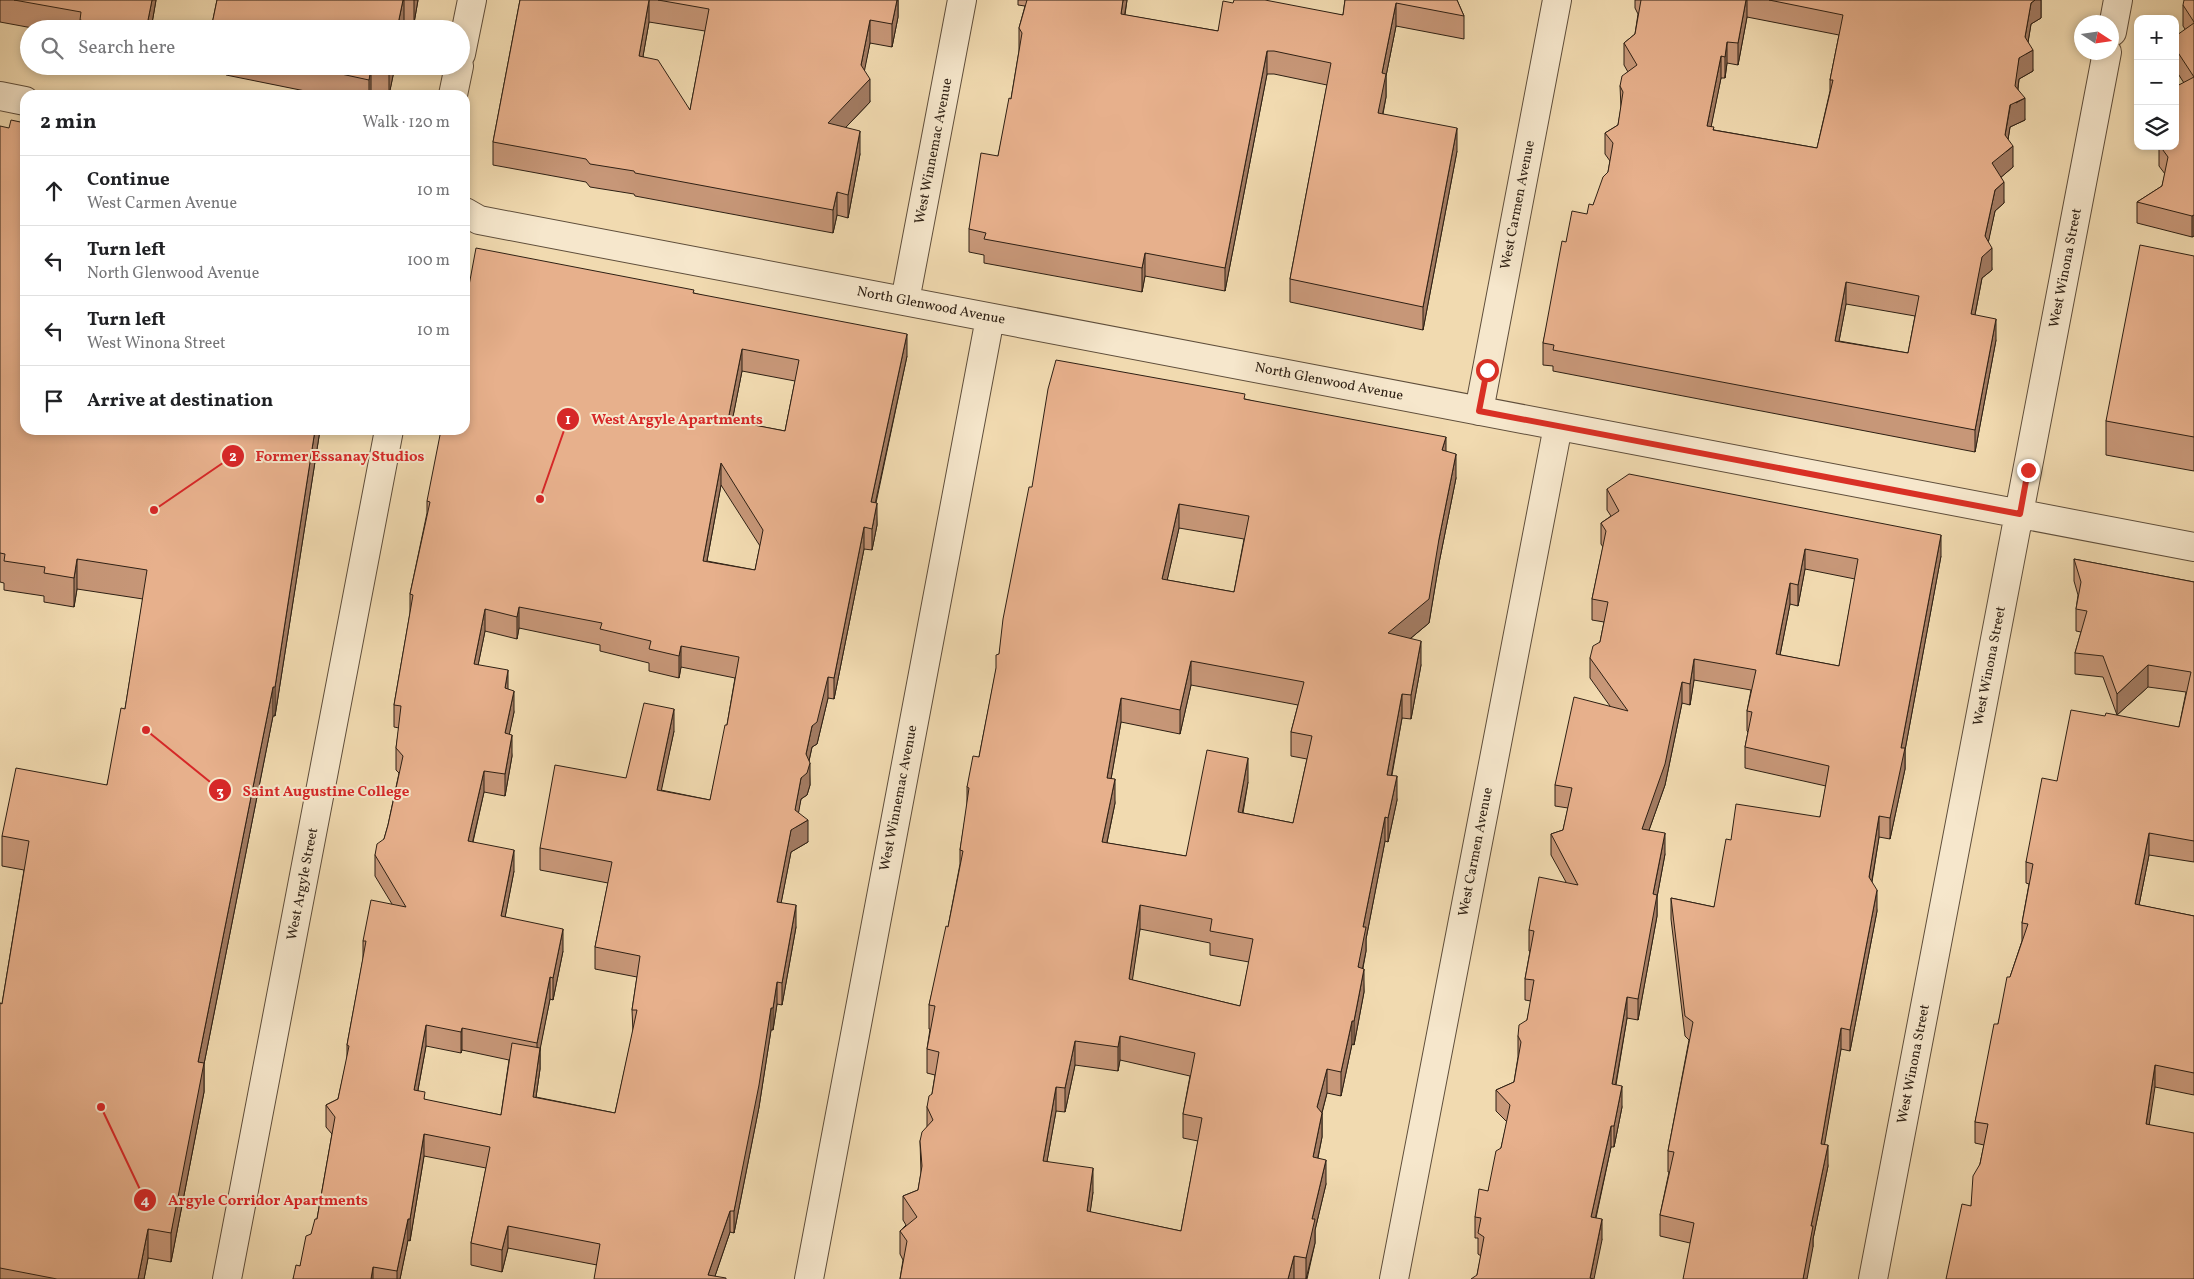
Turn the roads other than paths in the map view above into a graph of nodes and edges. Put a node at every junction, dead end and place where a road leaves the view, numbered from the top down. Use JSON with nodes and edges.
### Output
{"nodes":[{"id":1,"x":472,"y":0,"type":"edge"},
{"id":2,"x":962,"y":0,"type":"edge"},
{"id":3,"x":1557,"y":0,"type":"edge"},
{"id":4,"x":2118,"y":0,"type":"edge"},
{"id":5,"x":2115,"y":15,"type":"edge"},
{"id":6,"x":468,"y":20,"type":"edge"},
{"id":7,"x":2106,"y":60,"type":"edge"},
{"id":8,"x":457,"y":75,"type":"edge"},
{"id":9,"x":455,"y":90,"type":"edge"},
{"id":10,"x":0,"y":96,"type":"edge"},
{"id":11,"x":20,"y":100,"type":"edge"},
{"id":12,"x":470,"y":215,"type":"edge"},
{"id":13,"x":905,"y":301,"type":"junction"},
{"id":14,"x":990,"y":318,"type":"junction"},
{"id":15,"x":1479,"y":411,"type":"junction"},
{"id":16,"x":1558,"y":426,"type":"junction"},
{"id":17,"x":388,"y":435,"type":"edge"},
{"id":18,"x":2020,"y":514,"type":"junction"},
{"id":19,"x":2194,"y":547,"type":"edge"},
{"id":20,"x":227,"y":1279,"type":"edge"},
{"id":21,"x":809,"y":1279,"type":"edge"},
{"id":22,"x":1394,"y":1279,"type":"edge"},
{"id":23,"x":1873,"y":1279,"type":"edge"}],
"edges":[{"from":1,"to":6,"type":"street"},
{"from":2,"to":13,"type":"street","name":"West Winnemac Avenue"},
{"from":3,"to":15,"type":"street","name":"West Carmen Avenue"},
{"from":4,"to":5,"type":"street"},
{"from":7,"to":18,"type":"street","name":"West Winona Street"},
{"from":8,"to":9,"type":"street"},
{"from":10,"to":11,"type":"street"},
{"from":12,"to":13,"type":"street","name":"North Glenwood Avenue"},
{"from":13,"to":14,"type":"street","name":"North Glenwood Avenue"},
{"from":14,"to":15,"type":"street","name":"North Glenwood Avenue"},
{"from":14,"to":21,"type":"street","name":"West Winnemac Avenue"},
{"from":15,"to":16,"type":"street","name":"North Glenwood Avenue"},
{"from":16,"to":18,"type":"street","name":"North Glenwood Avenue"},
{"from":16,"to":22,"type":"street","name":"West Carmen Avenue"},
{"from":17,"to":20,"type":"street","name":"West Argyle Street"},
{"from":18,"to":19,"type":"street","name":"North Glenwood Avenue"},
{"from":18,"to":23,"type":"street","name":"West Winona Street"}]}
